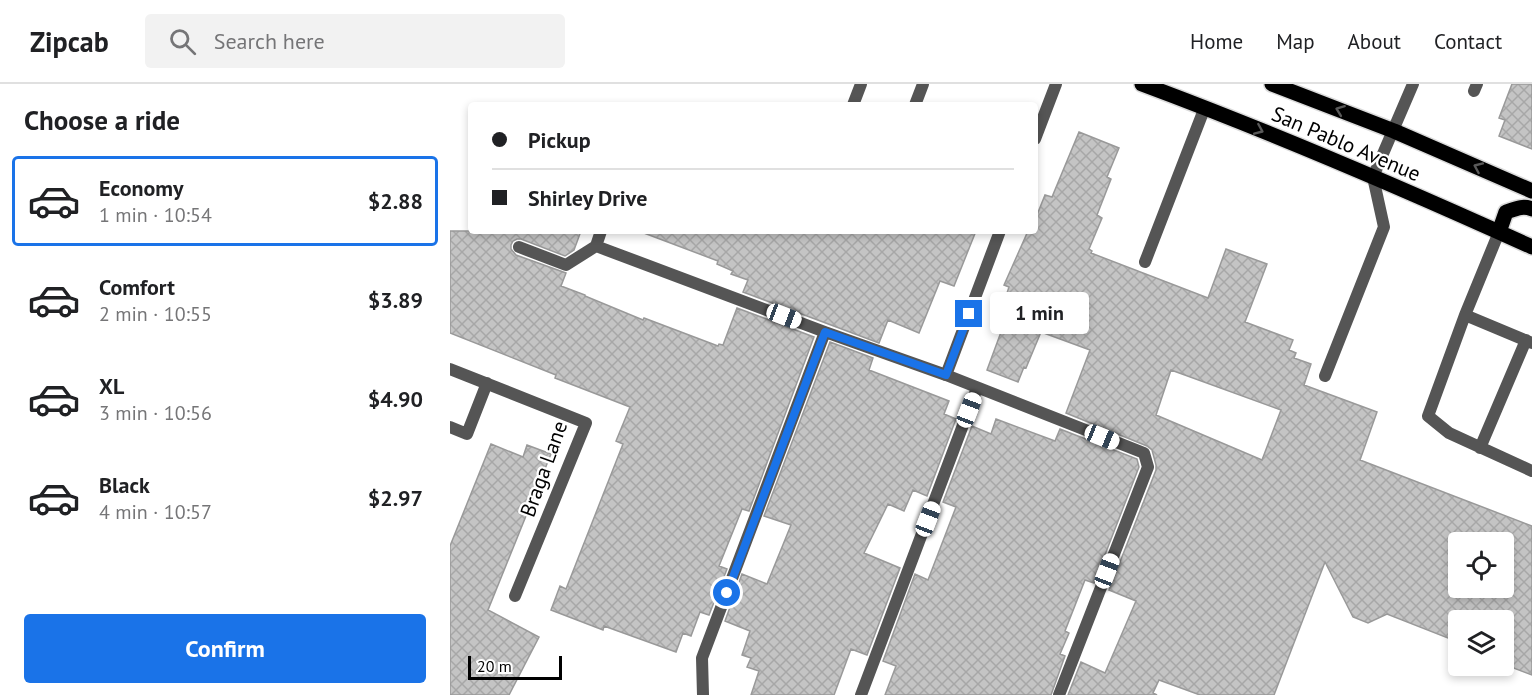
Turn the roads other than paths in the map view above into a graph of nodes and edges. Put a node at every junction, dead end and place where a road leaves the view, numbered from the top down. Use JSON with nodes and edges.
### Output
{"nodes":[{"id":1,"x":861,"y":84,"type":"edge"},
{"id":2,"x":923,"y":84,"type":"edge"},
{"id":3,"x":1056,"y":84,"type":"edge"},
{"id":4,"x":1143,"y":84,"type":"edge"},
{"id":5,"x":1272,"y":84,"type":"edge"},
{"id":6,"x":1413,"y":84,"type":"edge"},
{"id":7,"x":854,"y":102,"type":"edge"},
{"id":8,"x":916,"y":102,"type":"edge"},
{"id":9,"x":1205,"y":107,"type":"junction"},
{"id":10,"x":1394,"y":130,"type":"junction"},
{"id":11,"x":1038,"y":131,"type":"edge"},
{"id":12,"x":1373,"y":177,"type":"junction"},
{"id":13,"x":1532,"y":190,"type":"edge"},
{"id":14,"x":1532,"y":209,"type":"edge"},
{"id":15,"x":1499,"y":232,"type":"junction"},
{"id":16,"x":601,"y":234,"type":"edge"},
{"id":17,"x":999,"y":234,"type":"edge"},
{"id":18,"x":596,"y":246,"type":"junction"},
{"id":19,"x":519,"y":247,"type":"dead end"},
{"id":20,"x":1532,"y":247,"type":"edge"},
{"id":21,"x":1144,"y":262,"type":"dead end"},
{"id":22,"x":1465,"y":315,"type":"junction"},
{"id":23,"x":825,"y":332,"type":"junction"},
{"id":24,"x":1529,"y":341,"type":"edge"},
{"id":25,"x":450,"y":369,"type":"edge"},
{"id":26,"x":946,"y":375,"type":"junction"},
{"id":27,"x":1325,"y":376,"type":"dead end"},
{"id":28,"x":487,"y":383,"type":"junction"},
{"id":29,"x":977,"y":388,"type":"junction"},
{"id":30,"x":450,"y":427,"type":"edge"},
{"id":31,"x":1480,"y":448,"type":"junction"},
{"id":32,"x":1532,"y":471,"type":"edge"},
{"id":33,"x":514,"y":596,"type":"dead end"},
{"id":34,"x":703,"y":695,"type":"edge"},
{"id":35,"x":861,"y":695,"type":"edge"},
{"id":36,"x":1059,"y":695,"type":"edge"}],
"edges":[{"from":1,"to":7,"type":"street"},
{"from":2,"to":8,"type":"street"},
{"from":3,"to":11,"type":"street"},
{"from":4,"to":9,"type":"main road","name":"San Pablo Avenue"},
{"from":10,"to":5,"type":"main road","name":"San Pablo Avenue","one_way":true},
{"from":6,"to":10,"type":"street"},
{"from":9,"to":12,"type":"main road","name":"San Pablo Avenue","one_way":true},
{"from":9,"to":21,"type":"street"},
{"from":10,"to":12,"type":"street"},
{"from":13,"to":10,"type":"main road","name":"San Pablo Avenue","one_way":true},
{"from":12,"to":15,"type":"main road","name":"San Pablo Avenue"},
{"from":12,"to":27,"type":"street"},
{"from":14,"to":15,"type":"main road"},
{"from":15,"to":20,"type":"main road","name":"San Pablo Avenue"},
{"from":15,"to":22,"type":"street"},
{"from":16,"to":18,"type":"street"},
{"from":17,"to":26,"type":"street"},
{"from":18,"to":19,"type":"street"},
{"from":18,"to":23,"type":"street"},
{"from":22,"to":24,"type":"street"},
{"from":22,"to":31,"type":"street"},
{"from":23,"to":26,"type":"street"},
{"from":23,"to":34,"type":"street"},
{"from":24,"to":31,"type":"street"},
{"from":25,"to":28,"type":"street","name":"Braga Lane"},
{"from":26,"to":29,"type":"street"},
{"from":28,"to":30,"type":"street"},
{"from":28,"to":33,"type":"street","name":"Braga Lane"},
{"from":29,"to":35,"type":"street"},
{"from":29,"to":36,"type":"street"},
{"from":31,"to":32,"type":"street"}]}
